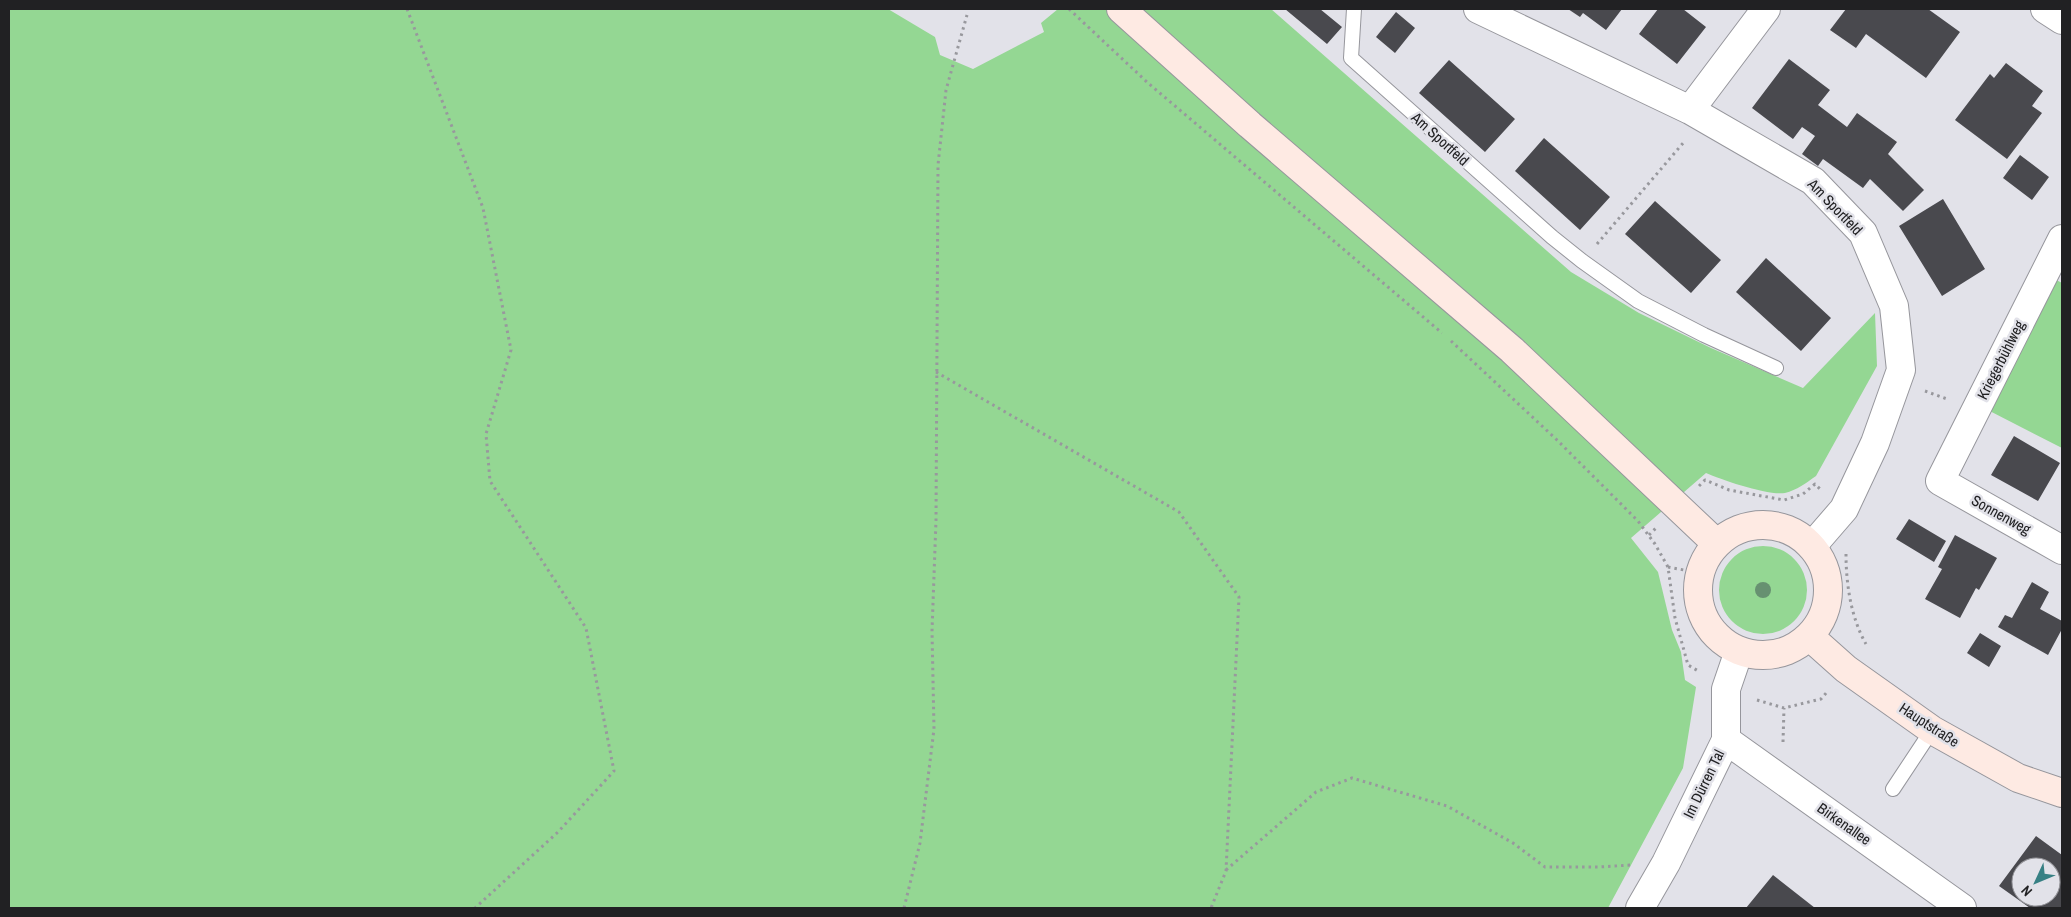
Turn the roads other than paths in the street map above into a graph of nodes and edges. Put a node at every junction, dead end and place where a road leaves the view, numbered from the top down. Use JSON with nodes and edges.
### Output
{"nodes":[{"id":1,"x":1121,"y":9,"type":"edge"},
{"id":2,"x":1354,"y":9,"type":"edge"},
{"id":3,"x":1478,"y":9,"type":"edge"},
{"id":4,"x":1766,"y":9,"type":"edge"},
{"id":5,"x":2045,"y":9,"type":"edge"},
{"id":6,"x":2062,"y":20,"type":"edge"},
{"id":7,"x":1698,"y":114,"type":"junction"},
{"id":8,"x":2062,"y":240,"type":"edge"},
{"id":9,"x":1776,"y":368,"type":"dead end"},
{"id":10,"x":1940,"y":481,"type":"joint"},
{"id":11,"x":1716,"y":543,"type":"junction"},
{"id":12,"x":1812,"y":546,"type":"junction"},
{"id":13,"x":2062,"y":550,"type":"edge"},
{"id":14,"x":1809,"y":636,"type":"junction"},
{"id":15,"x":1740,"y":651,"type":"junction"},
{"id":16,"x":1932,"y":730,"type":"junction"},
{"id":17,"x":1726,"y":740,"type":"junction"},
{"id":18,"x":1892,"y":789,"type":"dead end"},
{"id":19,"x":2062,"y":793,"type":"edge"},
{"id":20,"x":1640,"y":908,"type":"edge"},
{"id":21,"x":1962,"y":908,"type":"edge"}],
"edges":[{"from":1,"to":11,"type":"main road"},
{"from":2,"to":9,"type":"lane","name":"Am Sportfeld"},
{"from":3,"to":7,"type":"street","name":"Am Sportfeld"},
{"from":4,"to":7,"type":"street"},
{"from":5,"to":6,"type":"street"},
{"from":7,"to":12,"type":"street","name":"Am Sportfeld"},
{"from":8,"to":10,"type":"street","name":"Kriegerbühlweg"},
{"from":10,"to":13,"type":"street","name":"Sonnenweg"},
{"from":11,"to":12,"type":"main road"},
{"from":11,"to":15,"type":"main road"},
{"from":12,"to":14,"type":"main road"},
{"from":14,"to":15,"type":"main road"},
{"from":14,"to":16,"type":"main road","name":"Hauptstraße"},
{"from":15,"to":17,"type":"street","name":"Im Dürren Tal"},
{"from":16,"to":18,"type":"lane"},
{"from":16,"to":19,"type":"main road","name":"Hauptstraße"},
{"from":17,"to":20,"type":"street","name":"Im Dürren Tal"},
{"from":17,"to":21,"type":"street","name":"Birkenallee"}]}
